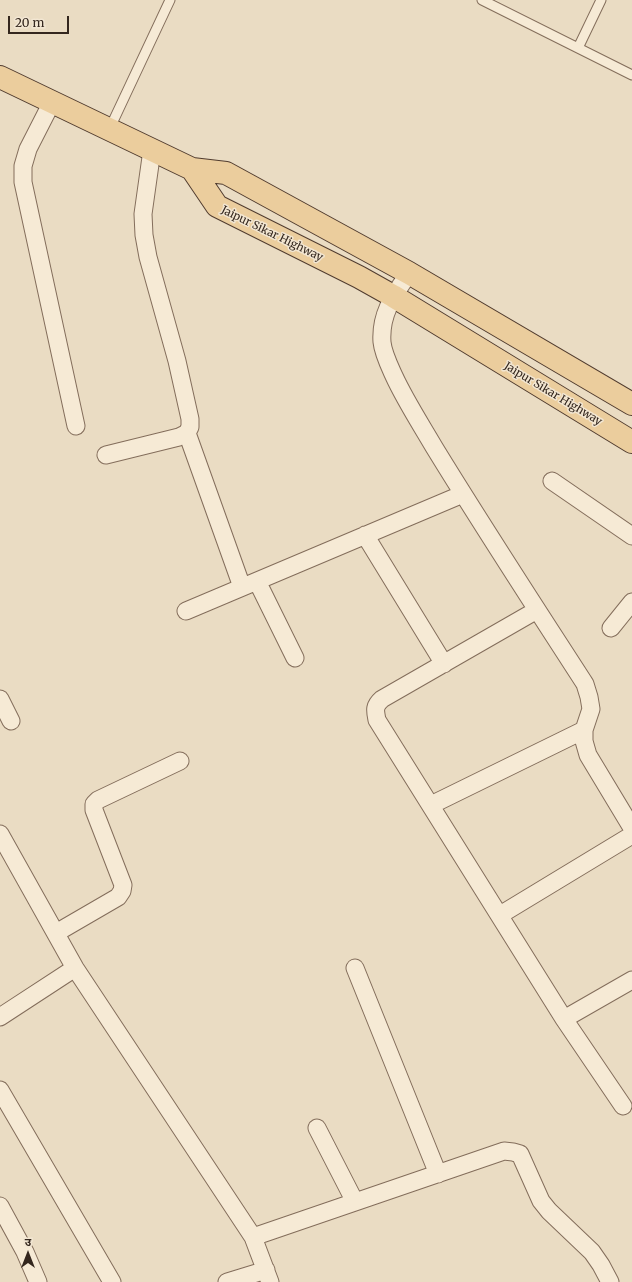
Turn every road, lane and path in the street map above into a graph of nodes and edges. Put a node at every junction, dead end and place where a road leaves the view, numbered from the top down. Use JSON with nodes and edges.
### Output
{"nodes":[{"id":1,"x":170,"y":0,"type":"edge"},
{"id":2,"x":482,"y":0,"type":"edge"},
{"id":3,"x":601,"y":0,"type":"edge"},
{"id":4,"x":578,"y":48,"type":"junction"},
{"id":5,"x":632,"y":75,"type":"edge"},
{"id":6,"x":0,"y":77,"type":"edge"},
{"id":7,"x":52,"y":102,"type":"junction"},
{"id":8,"x":109,"y":130,"type":"junction"},
{"id":9,"x":152,"y":150,"type":"junction"},
{"id":10,"x":192,"y":169,"type":"junction"},
{"id":11,"x":409,"y":273,"type":"junction"},
{"id":12,"x":393,"y":296,"type":"junction"},
{"id":13,"x":632,"y":404,"type":"edge"},
{"id":14,"x":76,"y":426,"type":"dead end"},
{"id":15,"x":187,"y":433,"type":"junction"},
{"id":16,"x":632,"y":442,"type":"edge"},
{"id":17,"x":106,"y":455,"type":"dead end"},
{"id":18,"x":552,"y":481,"type":"dead end"},
{"id":19,"x":463,"y":494,"type":"junction"},
{"id":20,"x":365,"y":535,"type":"junction"},
{"id":21,"x":632,"y":536,"type":"edge"},
{"id":22,"x":257,"y":581,"type":"junction"},
{"id":23,"x":242,"y":588,"type":"junction"},
{"id":24,"x":632,"y":602,"type":"edge"},
{"id":25,"x":537,"y":610,"type":"junction"},
{"id":26,"x":186,"y":611,"type":"dead end"},
{"id":27,"x":611,"y":628,"type":"dead end"},
{"id":28,"x":295,"y":658,"type":"dead end"},
{"id":29,"x":444,"y":664,"type":"junction"},
{"id":30,"x":0,"y":699,"type":"edge"},
{"id":31,"x":11,"y":721,"type":"dead end"},
{"id":32,"x":584,"y":730,"type":"junction"},
{"id":33,"x":180,"y":761,"type":"dead end"},
{"id":34,"x":431,"y":805,"type":"junction"},
{"id":35,"x":632,"y":828,"type":"edge"},
{"id":36,"x":0,"y":834,"type":"edge"},
{"id":37,"x":632,"y":835,"type":"edge"},
{"id":38,"x":500,"y":915,"type":"junction"},
{"id":39,"x":56,"y":933,"type":"junction"},
{"id":40,"x":75,"y":968,"type":"junction"},
{"id":41,"x":355,"y":968,"type":"dead end"},
{"id":42,"x":632,"y":980,"type":"edge"},
{"id":43,"x":0,"y":1017,"type":"edge"},
{"id":44,"x":564,"y":1019,"type":"junction"},
{"id":45,"x":0,"y":1090,"type":"edge"},
{"id":46,"x":623,"y":1106,"type":"dead end"},
{"id":47,"x":317,"y":1128,"type":"dead end"},
{"id":48,"x":438,"y":1174,"type":"junction"},
{"id":49,"x":355,"y":1202,"type":"junction"},
{"id":50,"x":0,"y":1206,"type":"edge"},
{"id":51,"x":253,"y":1237,"type":"junction"},
{"id":52,"x":268,"y":1276,"type":"edge"},
{"id":53,"x":38,"y":1282,"type":"edge"},
{"id":54,"x":112,"y":1282,"type":"edge"},
{"id":55,"x":227,"y":1282,"type":"edge"},
{"id":56,"x":610,"y":1282,"type":"edge"}],
"edges":[{"from":1,"to":8,"type":"lane"},
{"from":2,"to":4,"type":"lane"},
{"from":3,"to":4,"type":"lane"},
{"from":4,"to":5,"type":"lane"},
{"from":6,"to":7,"type":"main road"},
{"from":7,"to":8,"type":"main road"},
{"from":7,"to":14,"type":"street"},
{"from":8,"to":9,"type":"main road"},
{"from":9,"to":10,"type":"main road"},
{"from":9,"to":15,"type":"street"},
{"from":10,"to":11,"type":"main road"},
{"from":10,"to":12,"type":"main road","name":"Jaipur Sikar Highway"},
{"from":11,"to":12,"type":"street"},
{"from":11,"to":13,"type":"main road"},
{"from":12,"to":16,"type":"main road","name":"Jaipur Sikar Highway"},
{"from":12,"to":19,"type":"street"},
{"from":15,"to":17,"type":"street"},
{"from":15,"to":23,"type":"street"},
{"from":18,"to":21,"type":"street"},
{"from":19,"to":20,"type":"street"},
{"from":19,"to":25,"type":"street"},
{"from":20,"to":22,"type":"street"},
{"from":20,"to":29,"type":"street"},
{"from":22,"to":23,"type":"street"},
{"from":22,"to":28,"type":"street"},
{"from":23,"to":26,"type":"street"},
{"from":24,"to":27,"type":"street"},
{"from":25,"to":29,"type":"street"},
{"from":25,"to":32,"type":"street"},
{"from":29,"to":34,"type":"street"},
{"from":30,"to":31,"type":"street"},
{"from":32,"to":34,"type":"street"},
{"from":32,"to":35,"type":"street"},
{"from":33,"to":39,"type":"street"},
{"from":34,"to":38,"type":"street"},
{"from":36,"to":39,"type":"street"},
{"from":37,"to":38,"type":"street"},
{"from":38,"to":44,"type":"street"},
{"from":39,"to":40,"type":"street"},
{"from":40,"to":43,"type":"street"},
{"from":40,"to":51,"type":"street"},
{"from":41,"to":48,"type":"street"},
{"from":42,"to":44,"type":"street"},
{"from":44,"to":46,"type":"street"},
{"from":45,"to":54,"type":"street"},
{"from":47,"to":49,"type":"street"},
{"from":48,"to":49,"type":"street"},
{"from":48,"to":56,"type":"street"},
{"from":49,"to":51,"type":"street"},
{"from":50,"to":53,"type":"street"},
{"from":51,"to":52,"type":"street"},
{"from":52,"to":55,"type":"street"}]}
